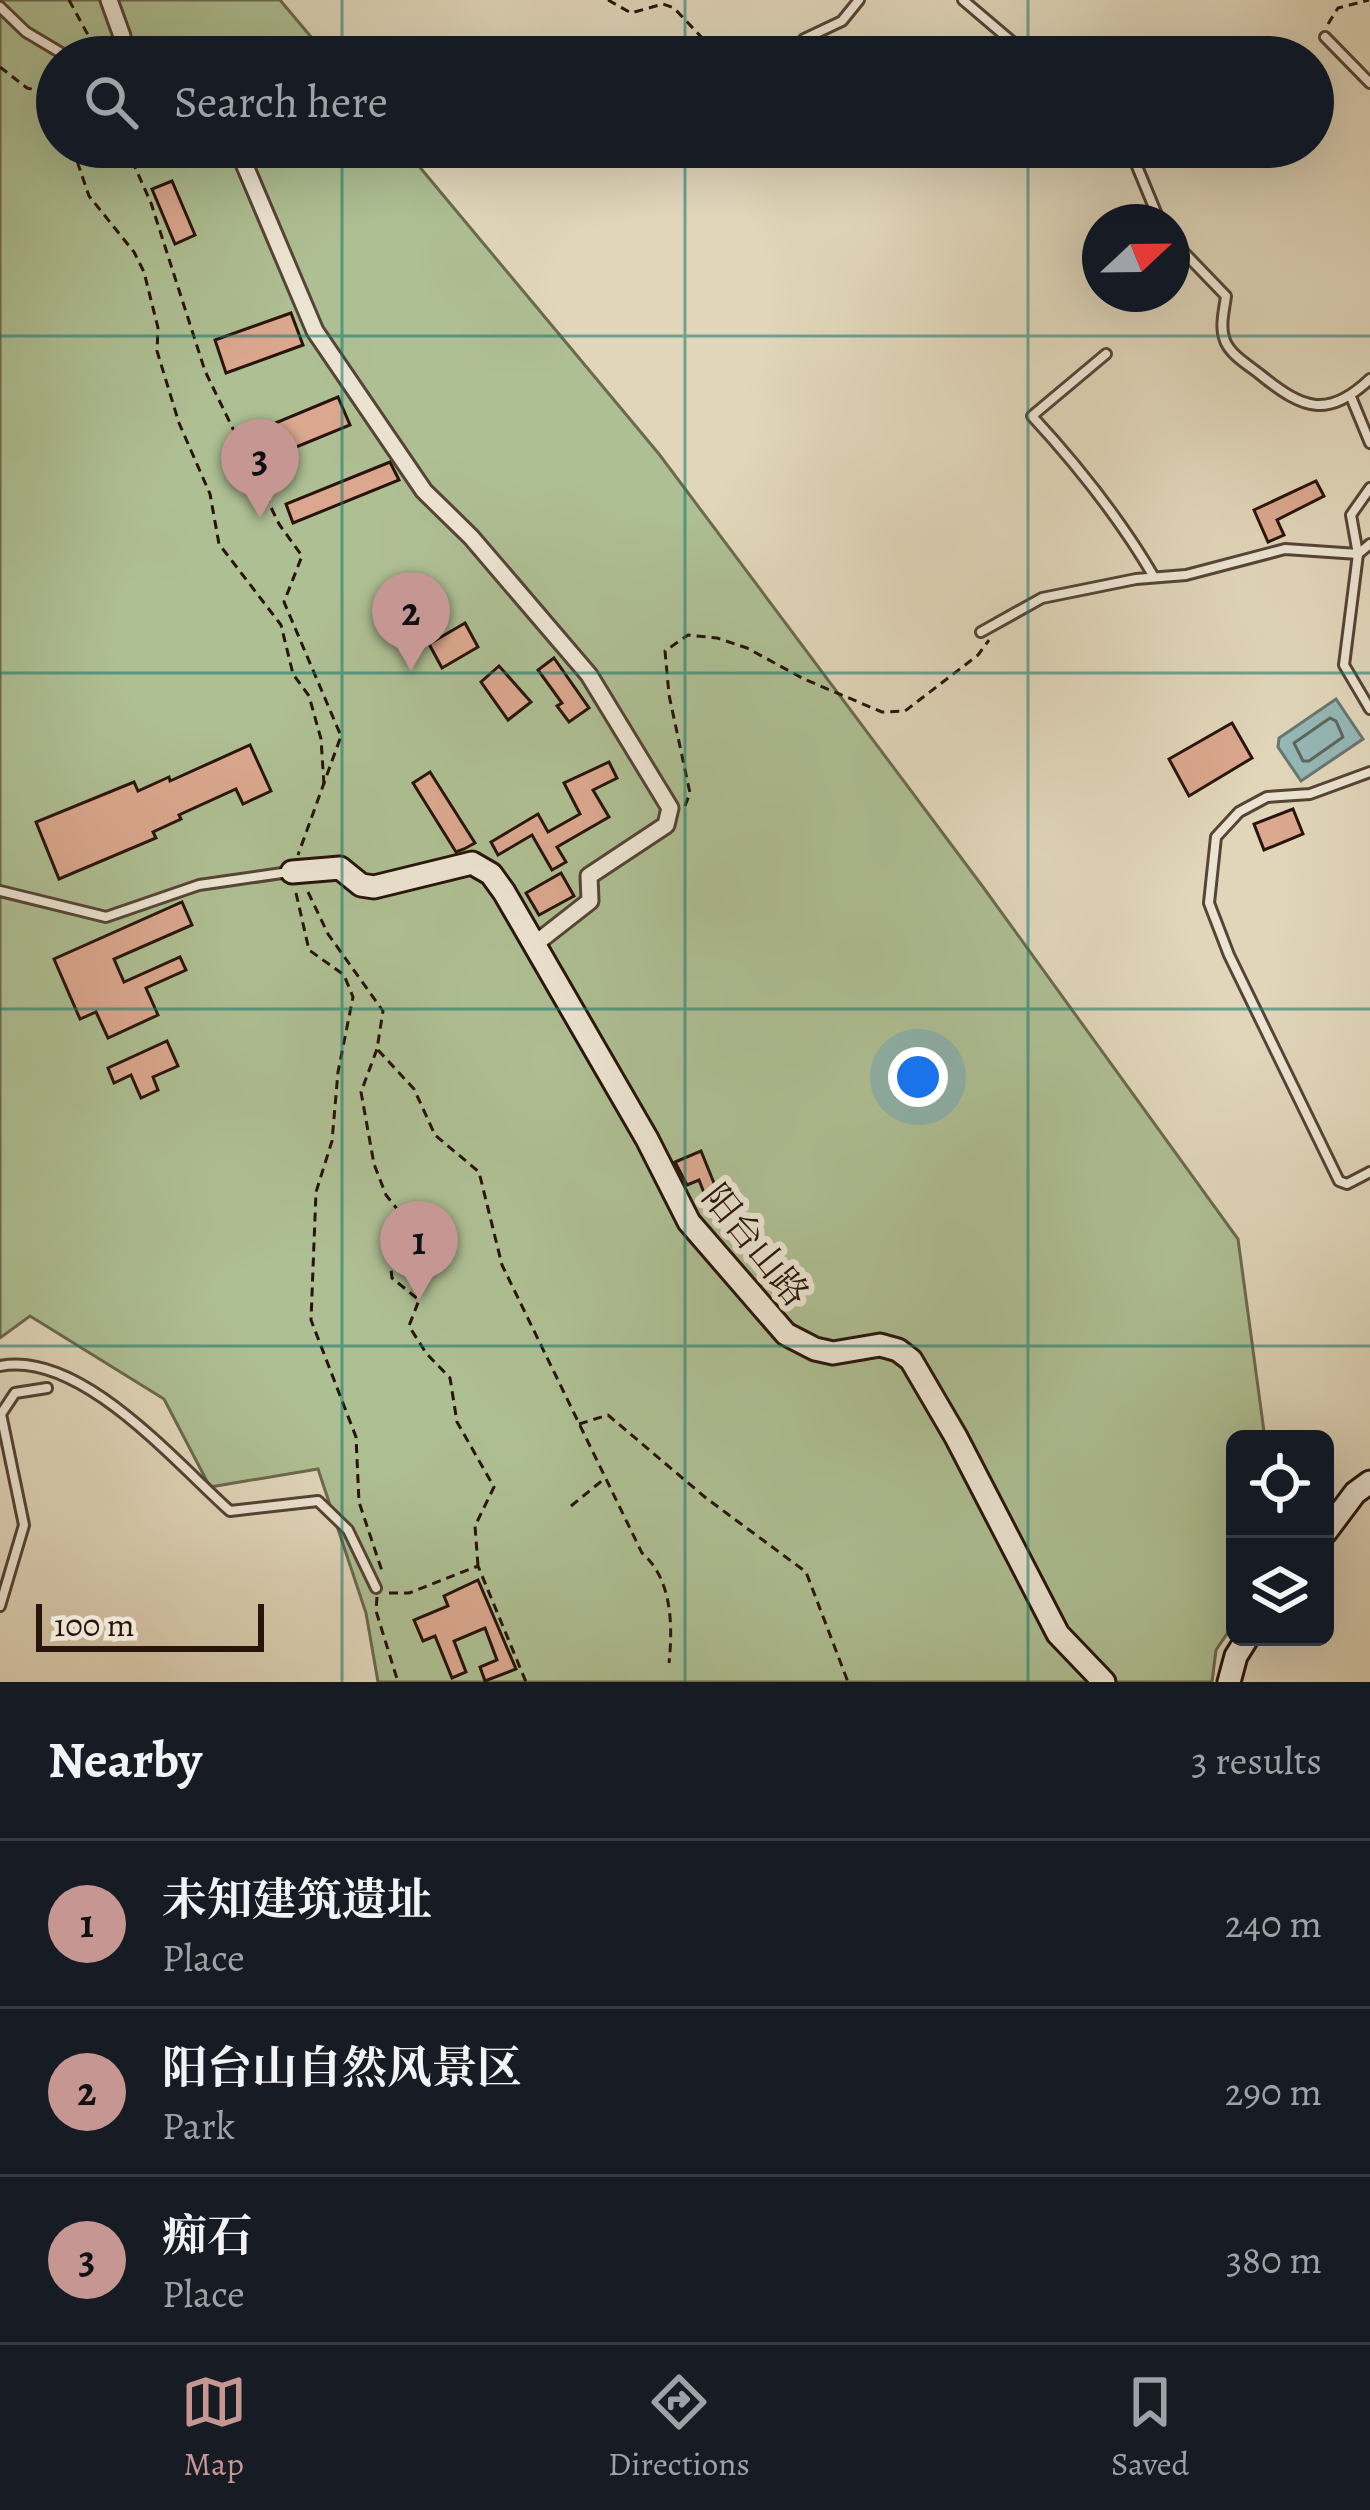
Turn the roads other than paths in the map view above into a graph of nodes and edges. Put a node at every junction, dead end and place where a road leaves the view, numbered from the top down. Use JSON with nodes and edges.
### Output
{"nodes":[{"id":1,"x":109,"y":0,"type":"edge"},
{"id":2,"x":859,"y":0,"type":"edge"},
{"id":3,"x":964,"y":0,"type":"edge"},
{"id":4,"x":0,"y":7,"type":"edge"},
{"id":5,"x":121,"y":36,"type":"edge"},
{"id":6,"x":810,"y":36,"type":"edge"},
{"id":7,"x":1006,"y":36,"type":"edge"},
{"id":8,"x":36,"y":38,"type":"edge"},
{"id":9,"x":1334,"y":47,"type":"edge"},
{"id":10,"x":1370,"y":83,"type":"edge"},
{"id":11,"x":245,"y":168,"type":"edge"},
{"id":12,"x":1138,"y":168,"type":"edge"},
{"id":13,"x":1153,"y":204,"type":"edge"},
{"id":14,"x":1190,"y":258,"type":"edge"},
{"id":15,"x":1106,"y":353,"type":"dead end"},
{"id":16,"x":1370,"y":379,"type":"edge"},
{"id":17,"x":1351,"y":397,"type":"junction"},
{"id":18,"x":1370,"y":443,"type":"edge"},
{"id":19,"x":1370,"y":488,"type":"edge"},
{"id":20,"x":1370,"y":544,"type":"edge"},
{"id":21,"x":1358,"y":554,"type":"junction"},
{"id":22,"x":1154,"y":578,"type":"junction"},
{"id":23,"x":981,"y":632,"type":"dead end"},
{"id":24,"x":1370,"y":709,"type":"edge"},
{"id":25,"x":1370,"y":772,"type":"edge"},
{"id":26,"x":298,"y":872,"type":"joint"},
{"id":27,"x":0,"y":891,"type":"edge"},
{"id":28,"x":535,"y":944,"type":"junction"},
{"id":29,"x":1370,"y":1172,"type":"edge"},
{"id":30,"x":0,"y":1366,"type":"edge"},
{"id":31,"x":47,"y":1388,"type":"dead end"},
{"id":32,"x":1370,"y":1482,"type":"edge"},
{"id":33,"x":1334,"y":1521,"type":"edge"},
{"id":34,"x":376,"y":1588,"type":"road end"},
{"id":35,"x":0,"y":1606,"type":"edge"},
{"id":36,"x":1242,"y":1646,"type":"edge"},
{"id":37,"x":1104,"y":1682,"type":"edge"},
{"id":38,"x":1229,"y":1682,"type":"edge"}],
"edges":[{"from":1,"to":5,"type":"street"},
{"from":2,"to":6,"type":"lane"},
{"from":3,"to":7,"type":"lane"},
{"from":4,"to":8,"type":"lane"},
{"from":9,"to":10,"type":"lane"},
{"from":11,"to":28,"type":"street"},
{"from":12,"to":13,"type":"lane"},
{"from":14,"to":17,"type":"lane"},
{"from":15,"to":22,"type":"lane"},
{"from":16,"to":17,"type":"lane"},
{"from":17,"to":18,"type":"lane"},
{"from":19,"to":21,"type":"lane"},
{"from":20,"to":21,"type":"lane"},
{"from":21,"to":22,"type":"lane"},
{"from":21,"to":24,"type":"lane"},
{"from":22,"to":23,"type":"lane"},
{"from":25,"to":29,"type":"lane"},
{"from":26,"to":27,"type":"lane"},
{"from":26,"to":28,"type":"street","name":"阳台山路"},
{"from":28,"to":37,"type":"street","name":"阳台山路"},
{"from":30,"to":34,"type":"lane"},
{"from":31,"to":35,"type":"lane"},
{"from":32,"to":33,"type":"street"},
{"from":36,"to":38,"type":"street"}]}
